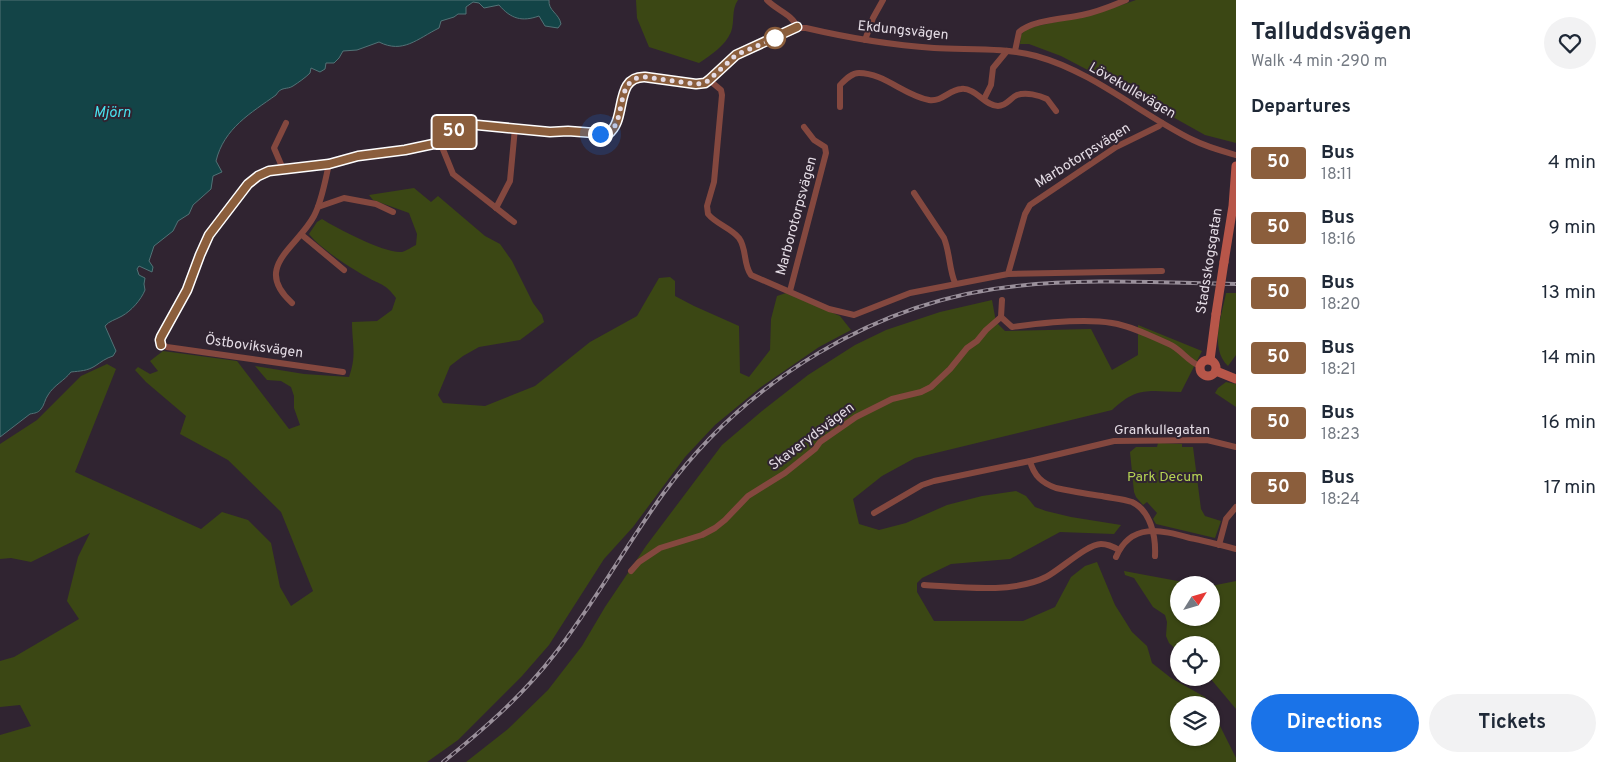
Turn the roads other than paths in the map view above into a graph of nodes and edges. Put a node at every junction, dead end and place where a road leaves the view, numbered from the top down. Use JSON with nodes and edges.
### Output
{"nodes":[{"id":1,"x":767,"y":0,"type":"edge"},
{"id":2,"x":882,"y":0,"type":"edge"},
{"id":3,"x":1126,"y":0,"type":"edge"},
{"id":4,"x":797,"y":27,"type":"junction"},
{"id":5,"x":865,"y":40,"type":"junction"},
{"id":6,"x":1006,"y":51,"type":"junction"},
{"id":7,"x":1015,"y":51,"type":"junction"},
{"id":8,"x":709,"y":80,"type":"junction"},
{"id":9,"x":984,"y":99,"type":"junction"},
{"id":10,"x":840,"y":107,"type":"dead end"},
{"id":11,"x":1056,"y":112,"type":"dead end"},
{"id":12,"x":286,"y":123,"type":"dead end"},
{"id":13,"x":1162,"y":123,"type":"junction"},
{"id":14,"x":804,"y":127,"type":"dead end"},
{"id":15,"x":515,"y":128,"type":"junction"},
{"id":16,"x":440,"y":142,"type":"junction"},
{"id":17,"x":1236,"y":156,"type":"edge"},
{"id":18,"x":329,"y":164,"type":"junction"},
{"id":19,"x":1236,"y":166,"type":"edge"},
{"id":20,"x":283,"y":170,"type":"junction"},
{"id":21,"x":914,"y":193,"type":"dead end"},
{"id":22,"x":318,"y":207,"type":"junction"},
{"id":23,"x":496,"y":208,"type":"junction"},
{"id":24,"x":393,"y":212,"type":"dead end"},
{"id":25,"x":514,"y":222,"type":"dead end"},
{"id":26,"x":302,"y":234,"type":"junction"},
{"id":27,"x":344,"y":270,"type":"dead end"},
{"id":28,"x":1162,"y":271,"type":"dead end"},
{"id":29,"x":1008,"y":274,"type":"junction"},
{"id":30,"x":956,"y":284,"type":"junction"},
{"id":31,"x":790,"y":291,"type":"junction"},
{"id":32,"x":1002,"y":300,"type":"dead end"},
{"id":33,"x":292,"y":304,"type":"dead end"},
{"id":34,"x":1001,"y":317,"type":"junction"},
{"id":35,"x":1210,"y":360,"type":"junction"},
{"id":36,"x":1200,"y":366,"type":"junction"},
{"id":37,"x":1216,"y":371,"type":"junction"},
{"id":38,"x":343,"y":372,"type":"dead end"},
{"id":39,"x":1236,"y":379,"type":"edge"},
{"id":40,"x":1236,"y":448,"type":"edge"},
{"id":41,"x":1030,"y":461,"type":"junction"},
{"id":42,"x":1236,"y":507,"type":"edge"},
{"id":43,"x":874,"y":513,"type":"dead end"},
{"id":44,"x":1152,"y":530,"type":"junction"},
{"id":45,"x":1219,"y":545,"type":"junction"},
{"id":46,"x":1236,"y":550,"type":"edge"},
{"id":47,"x":1155,"y":556,"type":"dead end"},
{"id":48,"x":631,"y":571,"type":"dead end"},
{"id":49,"x":924,"y":585,"type":"dead end"}],
"edges":[{"from":1,"to":4,"type":"street"},
{"from":2,"to":5,"type":"street"},
{"from":3,"to":7,"type":"street"},
{"from":4,"to":5,"type":"street","name":"Ekdungsvägen"},
{"from":4,"to":8,"type":"street"},
{"from":5,"to":6,"type":"street","name":"Ekdungsvägen"},
{"from":6,"to":7,"type":"street","name":"Ekdungsvägen"},
{"from":6,"to":9,"type":"street"},
{"from":7,"to":13,"type":"street","name":"Lövekullevägen"},
{"from":8,"to":15,"type":"street"},
{"from":8,"to":31,"type":"street"},
{"from":9,"to":10,"type":"street"},
{"from":9,"to":11,"type":"street"},
{"from":12,"to":20,"type":"street"},
{"from":13,"to":17,"type":"street","name":"Lövekullevägen"},
{"from":13,"to":29,"type":"street","name":"Marbotorpsvägen"},
{"from":14,"to":31,"type":"street","name":"Marborotorpsvägen"},
{"from":15,"to":16,"type":"street"},
{"from":15,"to":23,"type":"street"},
{"from":16,"to":18,"type":"street"},
{"from":16,"to":23,"type":"street"},
{"from":18,"to":20,"type":"street"},
{"from":18,"to":22,"type":"street"},
{"from":19,"to":35,"type":"street","name":"Stadsskogsgatan","bridge":true},
{"from":20,"to":38,"type":"street","name":"Östboviksvägen"},
{"from":21,"to":30,"type":"street"},
{"from":22,"to":24,"type":"street"},
{"from":22,"to":26,"type":"street"},
{"from":23,"to":25,"type":"street"},
{"from":26,"to":27,"type":"street"},
{"from":26,"to":33,"type":"street"},
{"from":28,"to":29,"type":"street"},
{"from":29,"to":30,"type":"street"},
{"from":30,"to":31,"type":"street"},
{"from":32,"to":34,"type":"street"},
{"from":34,"to":36,"type":"street"},
{"from":34,"to":48,"type":"street","name":"Skaverydsvägen"},
{"from":35,"to":36,"type":"street"},
{"from":35,"to":37,"type":"street"},
{"from":36,"to":37,"type":"street"},
{"from":37,"to":39,"type":"street"},
{"from":40,"to":41,"type":"street","name":"Grankullegatan"},
{"from":41,"to":43,"type":"street","name":"Grankullegatan"},
{"from":41,"to":44,"type":"street"},
{"from":42,"to":45,"type":"street"},
{"from":44,"to":45,"type":"street"},
{"from":44,"to":47,"type":"street"},
{"from":44,"to":49,"type":"street"},
{"from":45,"to":46,"type":"street"}]}
